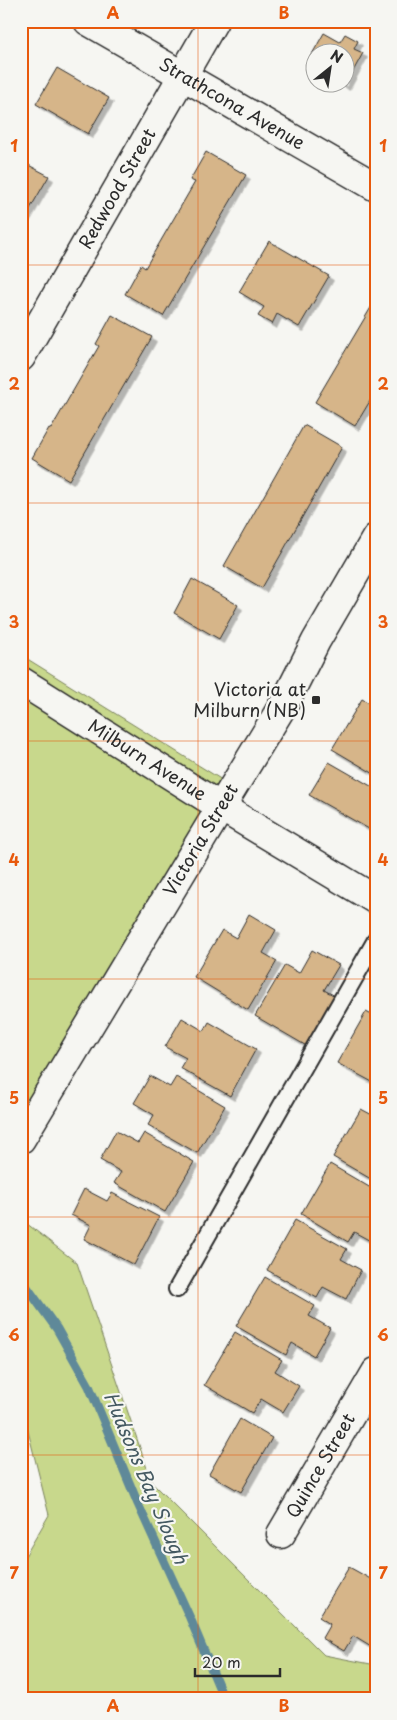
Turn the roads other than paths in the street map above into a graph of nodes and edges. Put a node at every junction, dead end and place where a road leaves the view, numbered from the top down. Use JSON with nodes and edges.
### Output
{"nodes":[{"id":1,"x":88,"y":21,"type":"edge"},
{"id":2,"x":214,"y":21,"type":"edge"},
{"id":3,"x":183,"y":76,"type":"junction"},
{"id":4,"x":376,"y":187,"type":"edge"},
{"id":5,"x":21,"y":357,"type":"edge"},
{"id":6,"x":376,"y":538,"type":"edge"},
{"id":7,"x":21,"y":681,"type":"edge"},
{"id":8,"x":221,"y":807,"type":"junction"},
{"id":9,"x":376,"y":900,"type":"edge"},
{"id":10,"x":376,"y":940,"type":"edge"},
{"id":11,"x":21,"y":1139,"type":"edge"},
{"id":12,"x":177,"y":1289,"type":"dead end"},
{"id":13,"x":376,"y":1372,"type":"edge"},
{"id":14,"x":281,"y":1534,"type":"dead end"}],
"edges":[{"from":1,"to":3,"type":"street","name":"Strathcona Avenue"},
{"from":2,"to":3,"type":"street","name":"Redwood Street"},
{"from":3,"to":4,"type":"street","name":"Strathcona Avenue"},
{"from":3,"to":5,"type":"street","name":"Redwood Street"},
{"from":6,"to":8,"type":"street","name":"Victoria Street"},
{"from":7,"to":8,"type":"street","name":"Milburn Avenue"},
{"from":8,"to":9,"type":"street","name":"Milburn Avenue"},
{"from":8,"to":11,"type":"street","name":"Victoria Street"},
{"from":10,"to":12,"type":"lane"},
{"from":13,"to":14,"type":"street","name":"Quince Street"}]}
